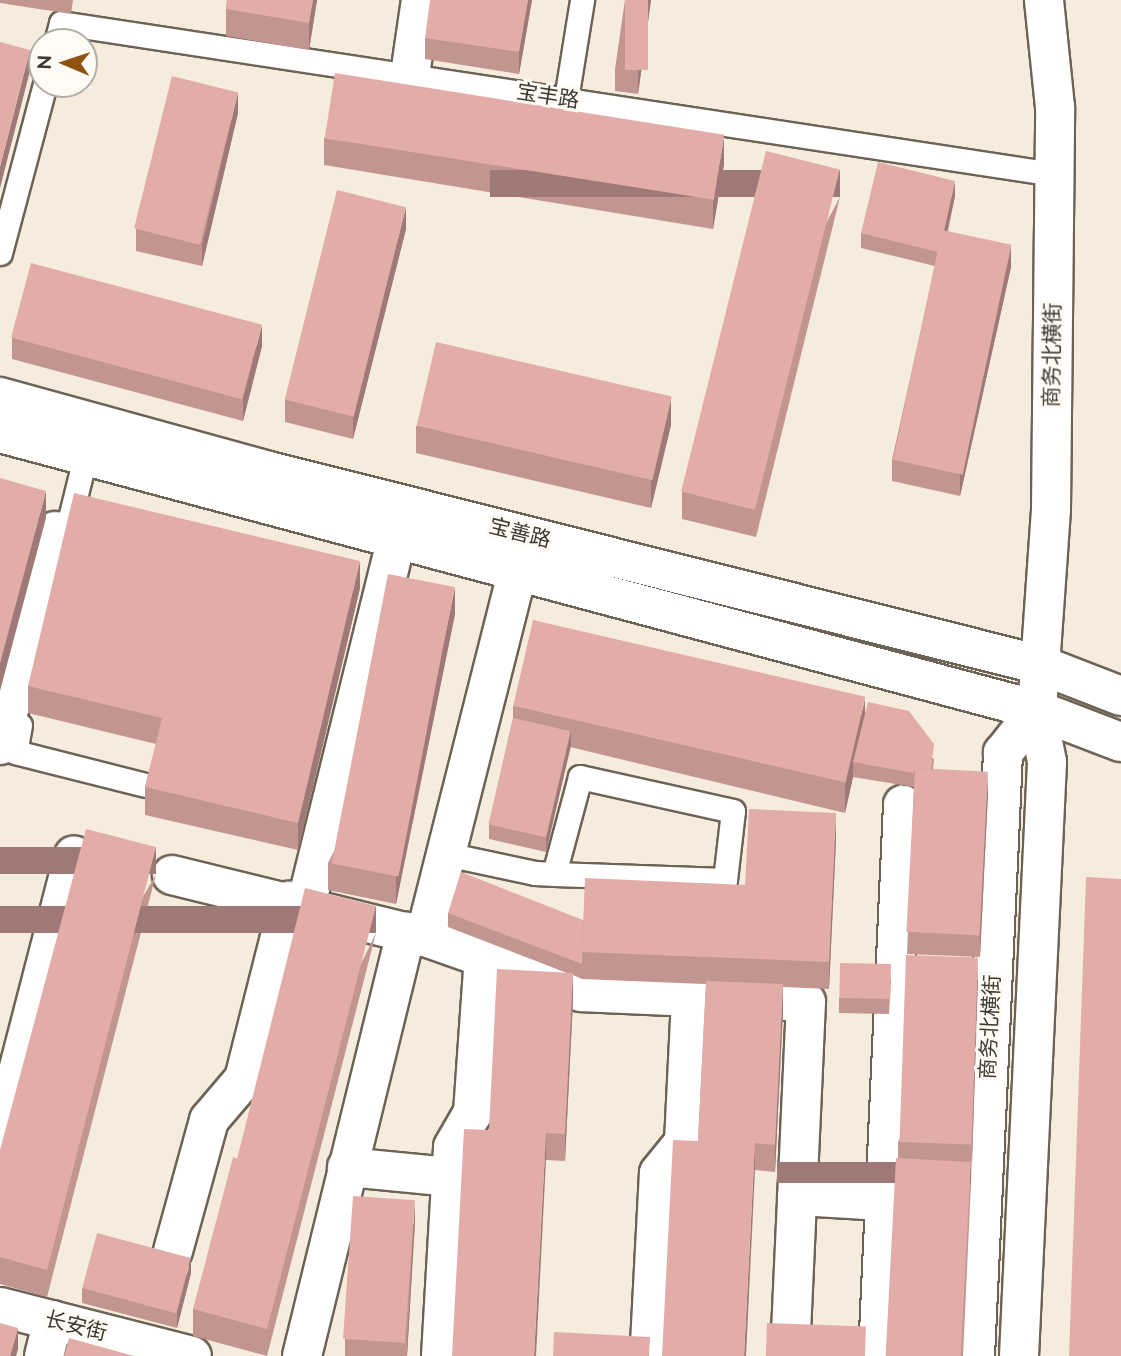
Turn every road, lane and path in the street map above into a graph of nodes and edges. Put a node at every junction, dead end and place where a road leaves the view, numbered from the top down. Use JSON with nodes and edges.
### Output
{"nodes":[{"id":1,"x":421,"y":0,"type":"edge"},
{"id":2,"x":582,"y":0,"type":"edge"},
{"id":3,"x":1044,"y":0,"type":"edge"},
{"id":4,"x":60,"y":28,"type":"edge"},
{"id":5,"x":95,"y":28,"type":"edge"},
{"id":6,"x":98,"y":29,"type":"edge"},
{"id":7,"x":410,"y":75,"type":"junction"},
{"id":8,"x":41,"y":98,"type":"edge"},
{"id":9,"x":566,"y":99,"type":"junction"},
{"id":10,"x":1054,"y":174,"type":"junction"},
{"id":11,"x":0,"y":253,"type":"edge"},
{"id":12,"x":0,"y":397,"type":"edge"},
{"id":13,"x":0,"y":433,"type":"edge"},
{"id":14,"x":89,"y":439,"type":"junction"},
{"id":15,"x":400,"y":522,"type":"junction"},
{"id":16,"x":55,"y":531,"type":"dead end"},
{"id":17,"x":526,"y":535,"type":"junction"},
{"id":18,"x":517,"y":571,"type":"junction"},
{"id":19,"x":1041,"y":664,"type":"junction"},
{"id":20,"x":1121,"y":696,"type":"edge"},
{"id":21,"x":1037,"y":710,"type":"junction"},
{"id":22,"x":1121,"y":742,"type":"edge"},
{"id":23,"x":0,"y":745,"type":"edge"},
{"id":24,"x":145,"y":785,"type":"edge"},
{"id":25,"x":902,"y":805,"type":"dead end"},
{"id":26,"x":446,"y":854,"type":"junction"},
{"id":27,"x":74,"y":855,"type":"dead end"},
{"id":28,"x":554,"y":874,"type":"junction"},
{"id":29,"x":172,"y":875,"type":"dead end"},
{"id":30,"x":298,"y":903,"type":"junction"},
{"id":31,"x":416,"y":934,"type":"junction"},
{"id":32,"x":484,"y":957,"type":"junction"},
{"id":33,"x":896,"y":967,"type":"junction"},
{"id":34,"x":964,"y":968,"type":"junction"},
{"id":35,"x":1037,"y":970,"type":"junction"},
{"id":36,"x":691,"y":997,"type":"junction"},
{"id":37,"x":7,"y":1087,"type":"edge"},
{"id":38,"x":0,"y":1141,"type":"edge"},
{"id":39,"x":347,"y":1167,"type":"junction"},
{"id":40,"x":451,"y":1177,"type":"junction"},
{"id":41,"x":1027,"y":1178,"type":"junction"},
{"id":42,"x":925,"y":1179,"type":"junction"},
{"id":43,"x":797,"y":1196,"type":"junction"},
{"id":44,"x":173,"y":1251,"type":"edge"},
{"id":45,"x":0,"y":1307,"type":"edge"},
{"id":46,"x":791,"y":1335,"type":"edge"},
{"id":47,"x":48,"y":1338,"type":"edge"},
{"id":48,"x":650,"y":1344,"type":"edge"},
{"id":49,"x":192,"y":1356,"type":"edge"},
{"id":50,"x":302,"y":1356,"type":"edge"},
{"id":51,"x":441,"y":1356,"type":"edge"},
{"id":52,"x":877,"y":1356,"type":"edge"},
{"id":53,"x":975,"y":1356,"type":"edge"},
{"id":54,"x":1019,"y":1356,"type":"edge"}],
"edges":[{"from":1,"to":7,"type":"street"},
{"from":2,"to":9,"type":"lane"},
{"from":3,"to":10,"type":"street","name":"商务北横街"},
{"from":4,"to":5,"type":"lane","name":"宝丰路"},
{"from":6,"to":7,"type":"lane","name":"宝丰路"},
{"from":7,"to":9,"type":"lane","name":"宝丰路"},
{"from":8,"to":11,"type":"lane"},
{"from":9,"to":10,"type":"lane","name":"宝丰路"},
{"from":10,"to":19,"type":"street","name":"商务北横街"},
{"from":12,"to":14,"type":"street","name":"宝善路"},
{"from":13,"to":14,"type":"street","name":"宝善路"},
{"from":14,"to":15,"type":"street","name":"宝善路"},
{"from":14,"to":24,"type":"lane"},
{"from":15,"to":17,"type":"street","name":"宝善路"},
{"from":15,"to":18,"type":"street","name":"宝善路"},
{"from":15,"to":30,"type":"street"},
{"from":16,"to":23,"type":"street"},
{"from":17,"to":18,"type":"street"},
{"from":17,"to":19,"type":"street","name":"宝善路"},
{"from":18,"to":21,"type":"street","name":"宝善路"},
{"from":18,"to":26,"type":"street"},
{"from":19,"to":20,"type":"street","name":"宝善路"},
{"from":19,"to":21,"type":"street","name":"商务北横街"},
{"from":21,"to":22,"type":"street","name":"宝善路"},
{"from":21,"to":34,"type":"street","name":"商务北横街"},
{"from":21,"to":35,"type":"street","name":"商务北横街"},
{"from":25,"to":33,"type":"street"},
{"from":26,"to":28,"type":"lane"},
{"from":26,"to":31,"type":"street"},
{"from":27,"to":37,"type":"street"},
{"from":28,"to":28,"type":"lane"},
{"from":29,"to":30,"type":"street"},
{"from":30,"to":31,"type":"street"},
{"from":30,"to":44,"type":"street"},
{"from":31,"to":32,"type":"street"},
{"from":31,"to":39,"type":"street"},
{"from":32,"to":36,"type":"street"},
{"from":32,"to":40,"type":"street"},
{"from":33,"to":34,"type":"street"},
{"from":33,"to":42,"type":"street"},
{"from":34,"to":35,"type":"street"},
{"from":34,"to":42,"type":"street","name":"商务北横街"},
{"from":35,"to":41,"type":"street","name":"商务北横街"},
{"from":36,"to":43,"type":"street"},
{"from":36,"to":48,"type":"street"},
{"from":37,"to":38,"type":"street"},
{"from":39,"to":40,"type":"street"},
{"from":39,"to":50,"type":"street"},
{"from":40,"to":51,"type":"street"},
{"from":41,"to":42,"type":"street"},
{"from":41,"to":54,"type":"street","name":"商务北横街"},
{"from":42,"to":43,"type":"street"},
{"from":42,"to":52,"type":"street"},
{"from":42,"to":53,"type":"street","name":"商务北横街"},
{"from":43,"to":46,"type":"street"},
{"from":45,"to":47,"type":"street","name":"长安街"},
{"from":47,"to":49,"type":"street","name":"长安街"}]}
